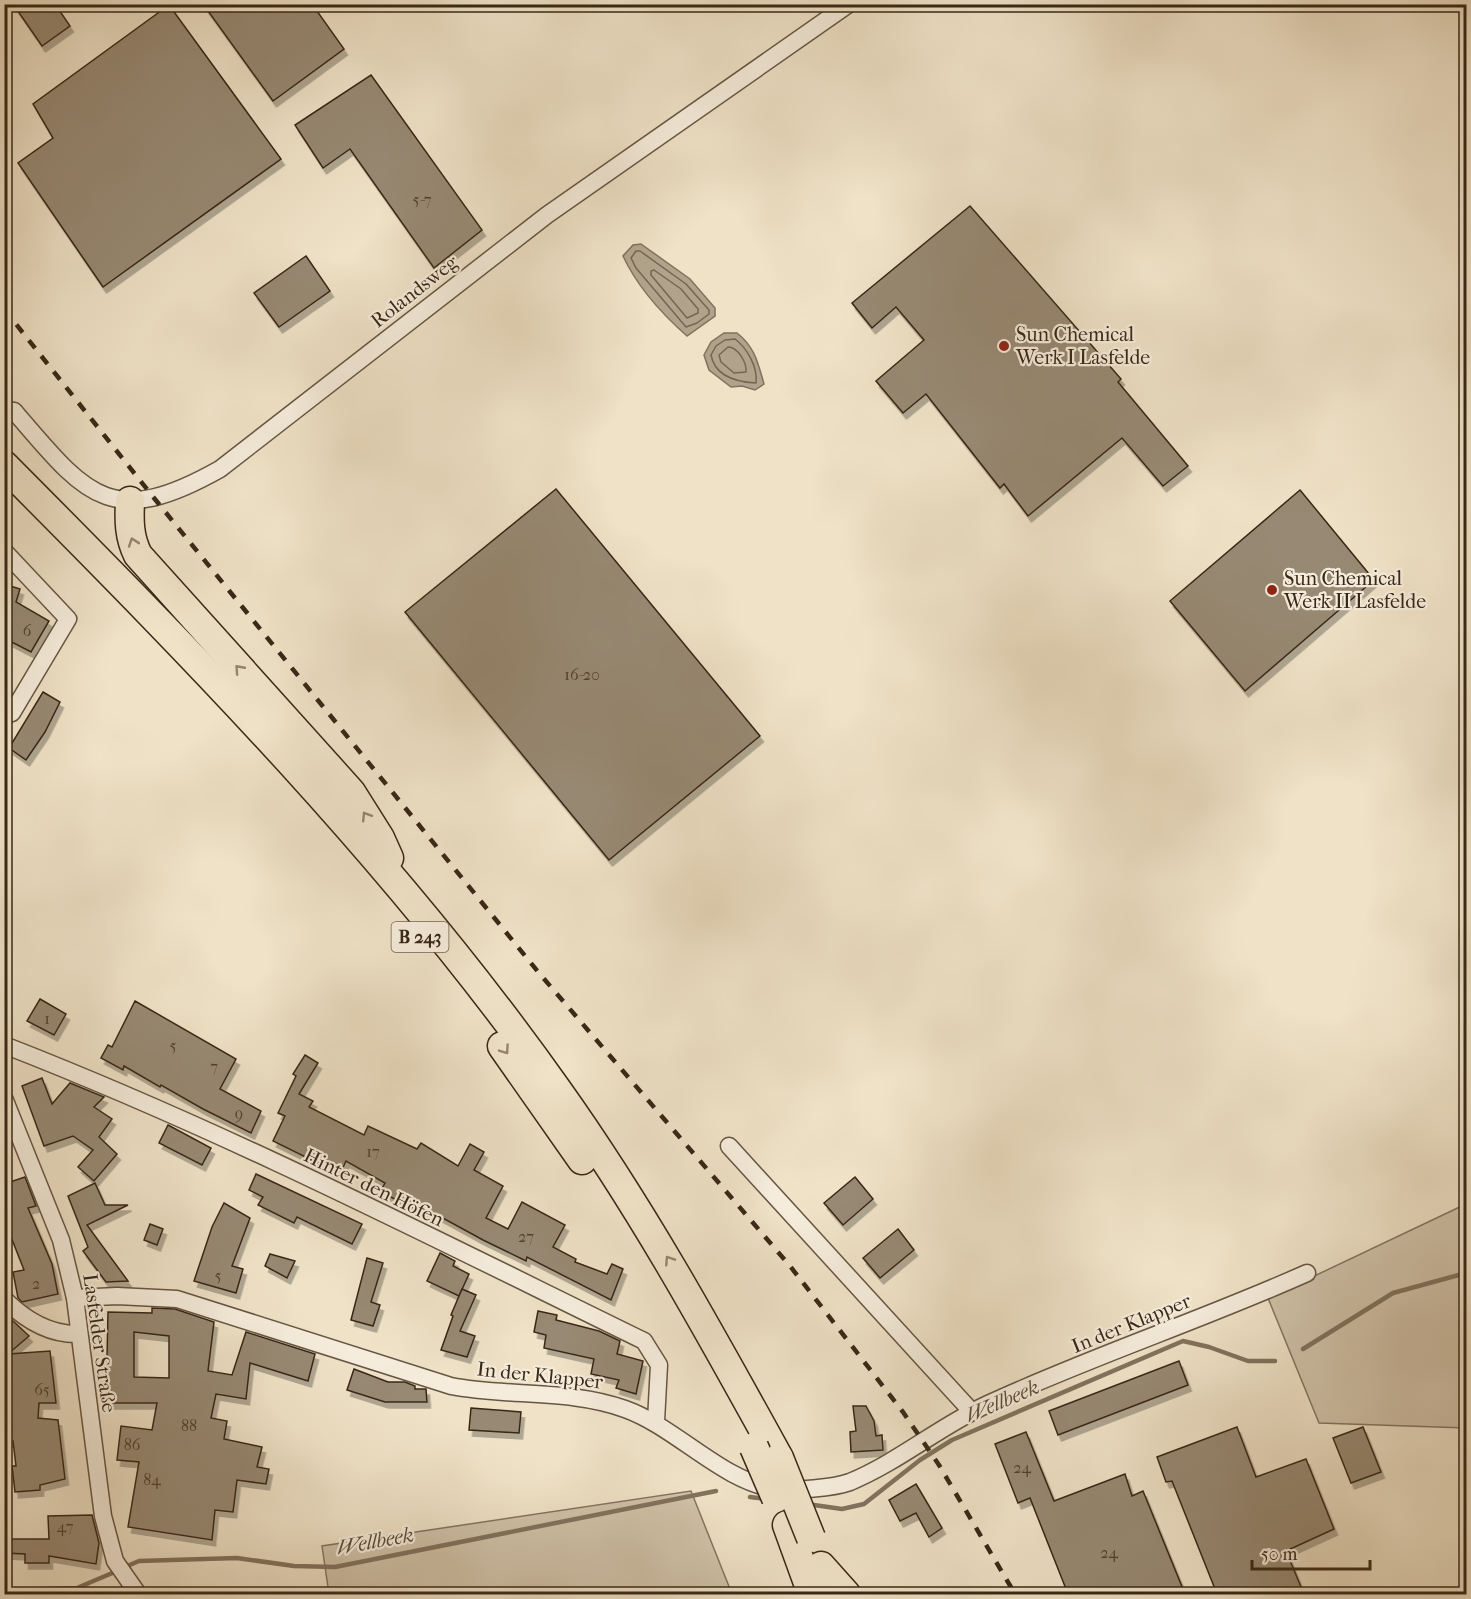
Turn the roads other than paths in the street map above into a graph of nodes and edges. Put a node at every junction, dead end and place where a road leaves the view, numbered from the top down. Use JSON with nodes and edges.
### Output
{"nodes":[{"id":1,"x":849,"y":4,"type":"edge"},
{"id":2,"x":4,"y":410,"type":"edge"},
{"id":3,"x":4,"y":465,"type":"edge"},
{"id":4,"x":4,"y":491,"type":"edge"},
{"id":5,"x":130,"y":501,"type":"junction"},
{"id":6,"x":4,"y":551,"type":"edge"},
{"id":7,"x":12,"y":713,"type":"dead end"},
{"id":8,"x":401,"y":887,"type":"junction"},
{"id":9,"x":4,"y":1045,"type":"edge"},
{"id":10,"x":4,"y":1098,"type":"edge"},
{"id":11,"x":729,"y":1146,"type":"dead end"},
{"id":12,"x":1307,"y":1273,"type":"dead end"},
{"id":13,"x":75,"y":1298,"type":"junction"},
{"id":14,"x":4,"y":1299,"type":"edge"},
{"id":15,"x":79,"y":1334,"type":"junction"},
{"id":16,"x":972,"y":1412,"type":"junction"},
{"id":17,"x":656,"y":1421,"type":"junction"},
{"id":18,"x":799,"y":1531,"type":"junction"},
{"id":19,"x":812,"y":1584,"type":"edge"},
{"id":20,"x":138,"y":1594,"type":"edge"},
{"id":21,"x":832,"y":1594,"type":"edge"},
{"id":22,"x":846,"y":1594,"type":"edge"}],
"edges":[{"from":1,"to":5,"type":"street","name":"Rolandsweg"},
{"from":2,"to":5,"type":"street","name":"Rolandsweg"},
{"from":3,"to":8,"type":"highway","number":"B 243"},
{"from":4,"to":18,"type":"highway","number":"B 243","one_way":true,"bridge":true},
{"from":8,"to":5,"type":"highway","one_way":true},
{"from":6,"to":7,"type":"street"},
{"from":18,"to":8,"type":"highway","number":"B 243","one_way":true,"bridge":true},
{"from":9,"to":17,"type":"street","name":"Hinter den Höfen"},
{"from":10,"to":13,"type":"street","name":"Lasfelder Straße"},
{"from":11,"to":16,"type":"street"},
{"from":12,"to":16,"type":"street","name":"In der Klapper"},
{"from":13,"to":15,"type":"street","name":"Lasfelder Straße"},
{"from":13,"to":17,"type":"street","name":"In der Klapper"},
{"from":14,"to":15,"type":"street"},
{"from":15,"to":20,"type":"street","name":"Lasfelder Straße"},
{"from":16,"to":17,"type":"street","name":"In der Klapper"},
{"from":18,"to":19,"type":"highway","number":"B 243"},
{"from":19,"to":21,"type":"highway","number":"B 243"},
{"from":19,"to":22,"type":"highway"}]}
